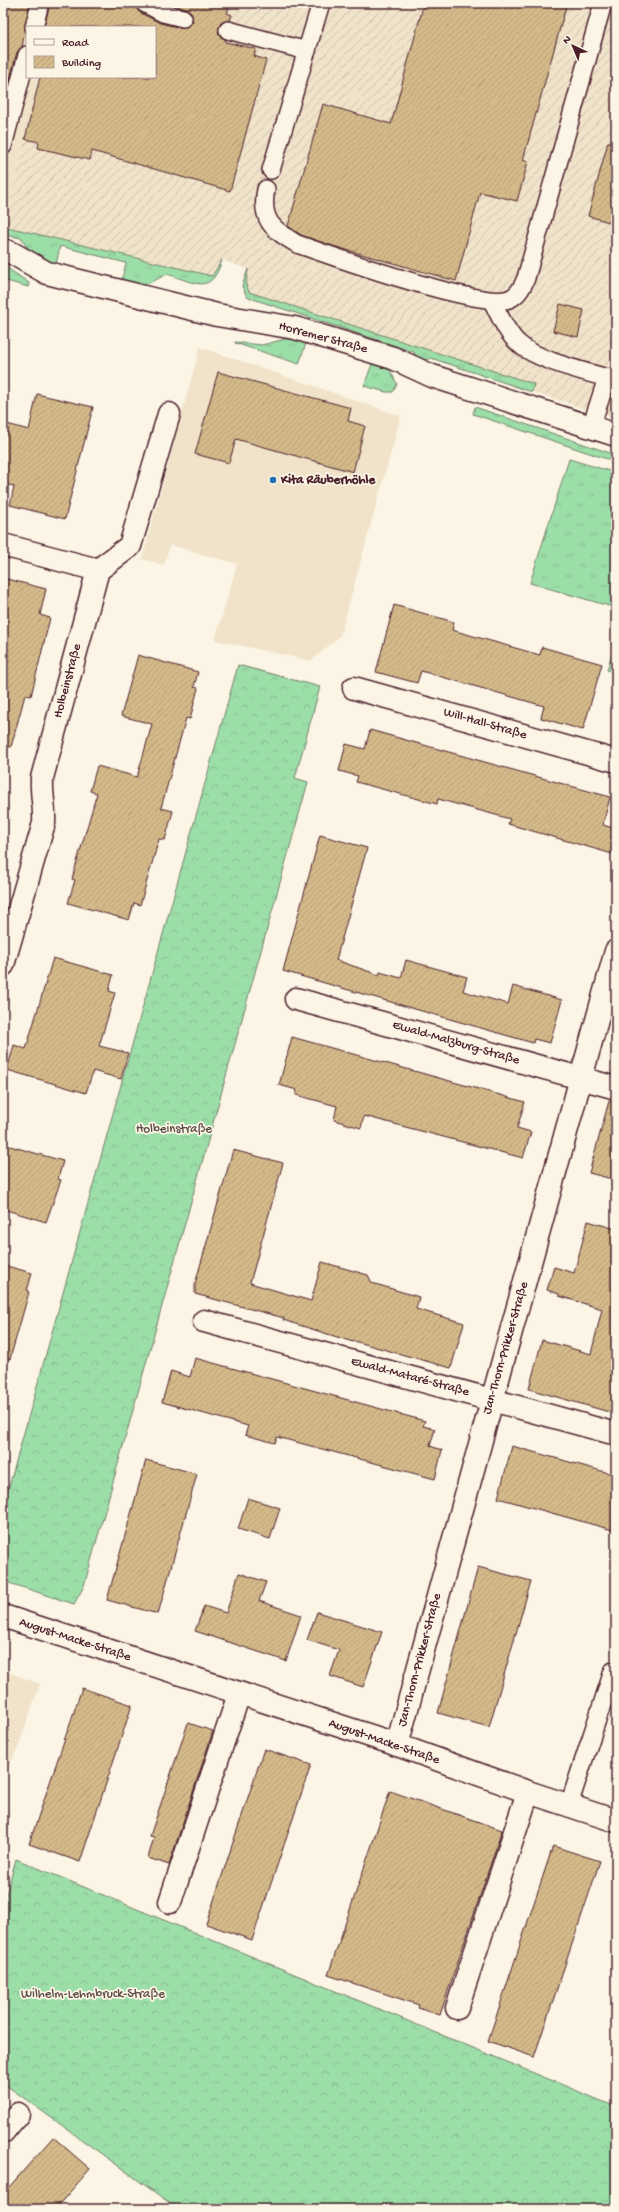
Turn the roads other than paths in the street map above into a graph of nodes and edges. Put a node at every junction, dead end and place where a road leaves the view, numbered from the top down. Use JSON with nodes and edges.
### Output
{"nodes":[{"id":1,"x":40,"y":3,"type":"edge"},
{"id":2,"x":144,"y":3,"type":"edge"},
{"id":3,"x":321,"y":3,"type":"edge"},
{"id":4,"x":603,"y":3,"type":"edge"},
{"id":5,"x":183,"y":18,"type":"dead end"},
{"id":6,"x":34,"y":26,"type":"edge"},
{"id":7,"x":228,"y":30,"type":"dead end"},
{"id":8,"x":307,"y":52,"type":"junction"},
{"id":9,"x":26,"y":59,"type":"edge"},
{"id":10,"x":3,"y":146,"type":"edge"},
{"id":11,"x":271,"y":170,"type":"dead end"},
{"id":12,"x":266,"y":190,"type":"dead end"},
{"id":13,"x":3,"y":250,"type":"edge"},
{"id":14,"x":492,"y":300,"type":"junction"},
{"id":15,"x":611,"y":378,"type":"edge"},
{"id":16,"x":169,"y":414,"type":"dead end"},
{"id":17,"x":592,"y":427,"type":"junction"},
{"id":18,"x":616,"y":435,"type":"edge"},
{"id":19,"x":3,"y":545,"type":"edge"},
{"id":20,"x":98,"y":570,"type":"junction"},
{"id":21,"x":354,"y":688,"type":"dead end"},
{"id":22,"x":616,"y":761,"type":"edge"},
{"id":23,"x":616,"y":951,"type":"edge"},
{"id":24,"x":3,"y":965,"type":"edge"},
{"id":25,"x":296,"y":998,"type":"dead end"},
{"id":26,"x":581,"y":1078,"type":"junction"},
{"id":27,"x":616,"y":1088,"type":"edge"},
{"id":28,"x":204,"y":1321,"type":"dead end"},
{"id":29,"x":492,"y":1399,"type":"junction"},
{"id":30,"x":616,"y":1434,"type":"edge"},
{"id":31,"x":3,"y":1616,"type":"edge"},
{"id":32,"x":613,"y":1671,"type":"dead end"},
{"id":33,"x":239,"y":1694,"type":"junction"},
{"id":34,"x":397,"y":1745,"type":"junction"},
{"id":35,"x":528,"y":1792,"type":"junction"},
{"id":36,"x":569,"y":1805,"type":"junction"},
{"id":37,"x":616,"y":1821,"type":"edge"},
{"id":38,"x":170,"y":1902,"type":"dead end"},
{"id":39,"x":456,"y":2008,"type":"dead end"},
{"id":40,"x":18,"y":2114,"type":"dead end"},
{"id":41,"x":3,"y":2132,"type":"edge"}],
"edges":[{"from":1,"to":6,"type":"lane"},
{"from":2,"to":5,"type":"lane"},
{"from":3,"to":8,"type":"lane"},
{"from":4,"to":14,"type":"lane"},
{"from":7,"to":8,"type":"lane"},
{"from":8,"to":11,"type":"lane"},
{"from":9,"to":10,"type":"lane"},
{"from":12,"to":14,"type":"lane"},
{"from":13,"to":17,"type":"street","name":"Horremer Straße"},
{"from":14,"to":15,"type":"lane"},
{"from":15,"to":17,"type":"lane"},
{"from":16,"to":20,"type":"street"},
{"from":17,"to":18,"type":"street","name":"Horremer Straße"},
{"from":19,"to":20,"type":"street"},
{"from":20,"to":24,"type":"street","name":"Holbeinstraße"},
{"from":21,"to":22,"type":"street","name":"Will-Hall-Straße"},
{"from":23,"to":26,"type":"street","name":"Jan-Thorn-Prikker-Straße"},
{"from":25,"to":26,"type":"street","name":"Ewald-Malzburg-Straße"},
{"from":26,"to":27,"type":"street","name":"Ewald-Malzburg-Straße"},
{"from":26,"to":29,"type":"street","name":"Jan-Thorn-Prikker-Straße"},
{"from":28,"to":29,"type":"street","name":"Ewald-Mataré-Straße"},
{"from":29,"to":30,"type":"street","name":"Ewald-Mataré-Straße"},
{"from":29,"to":34,"type":"street","name":"Jan-Thorn-Prikker-Straße"},
{"from":31,"to":33,"type":"street","name":"August-Macke-Straße"},
{"from":32,"to":36,"type":"lane"},
{"from":33,"to":34,"type":"street","name":"August-Macke-Straße"},
{"from":33,"to":38,"type":"street"},
{"from":34,"to":35,"type":"street","name":"August-Macke-Straße"},
{"from":35,"to":36,"type":"street","name":"August-Macke-Straße"},
{"from":35,"to":39,"type":"street"},
{"from":36,"to":37,"type":"street","name":"August-Macke-Straße"},
{"from":40,"to":41,"type":"street"}]}
